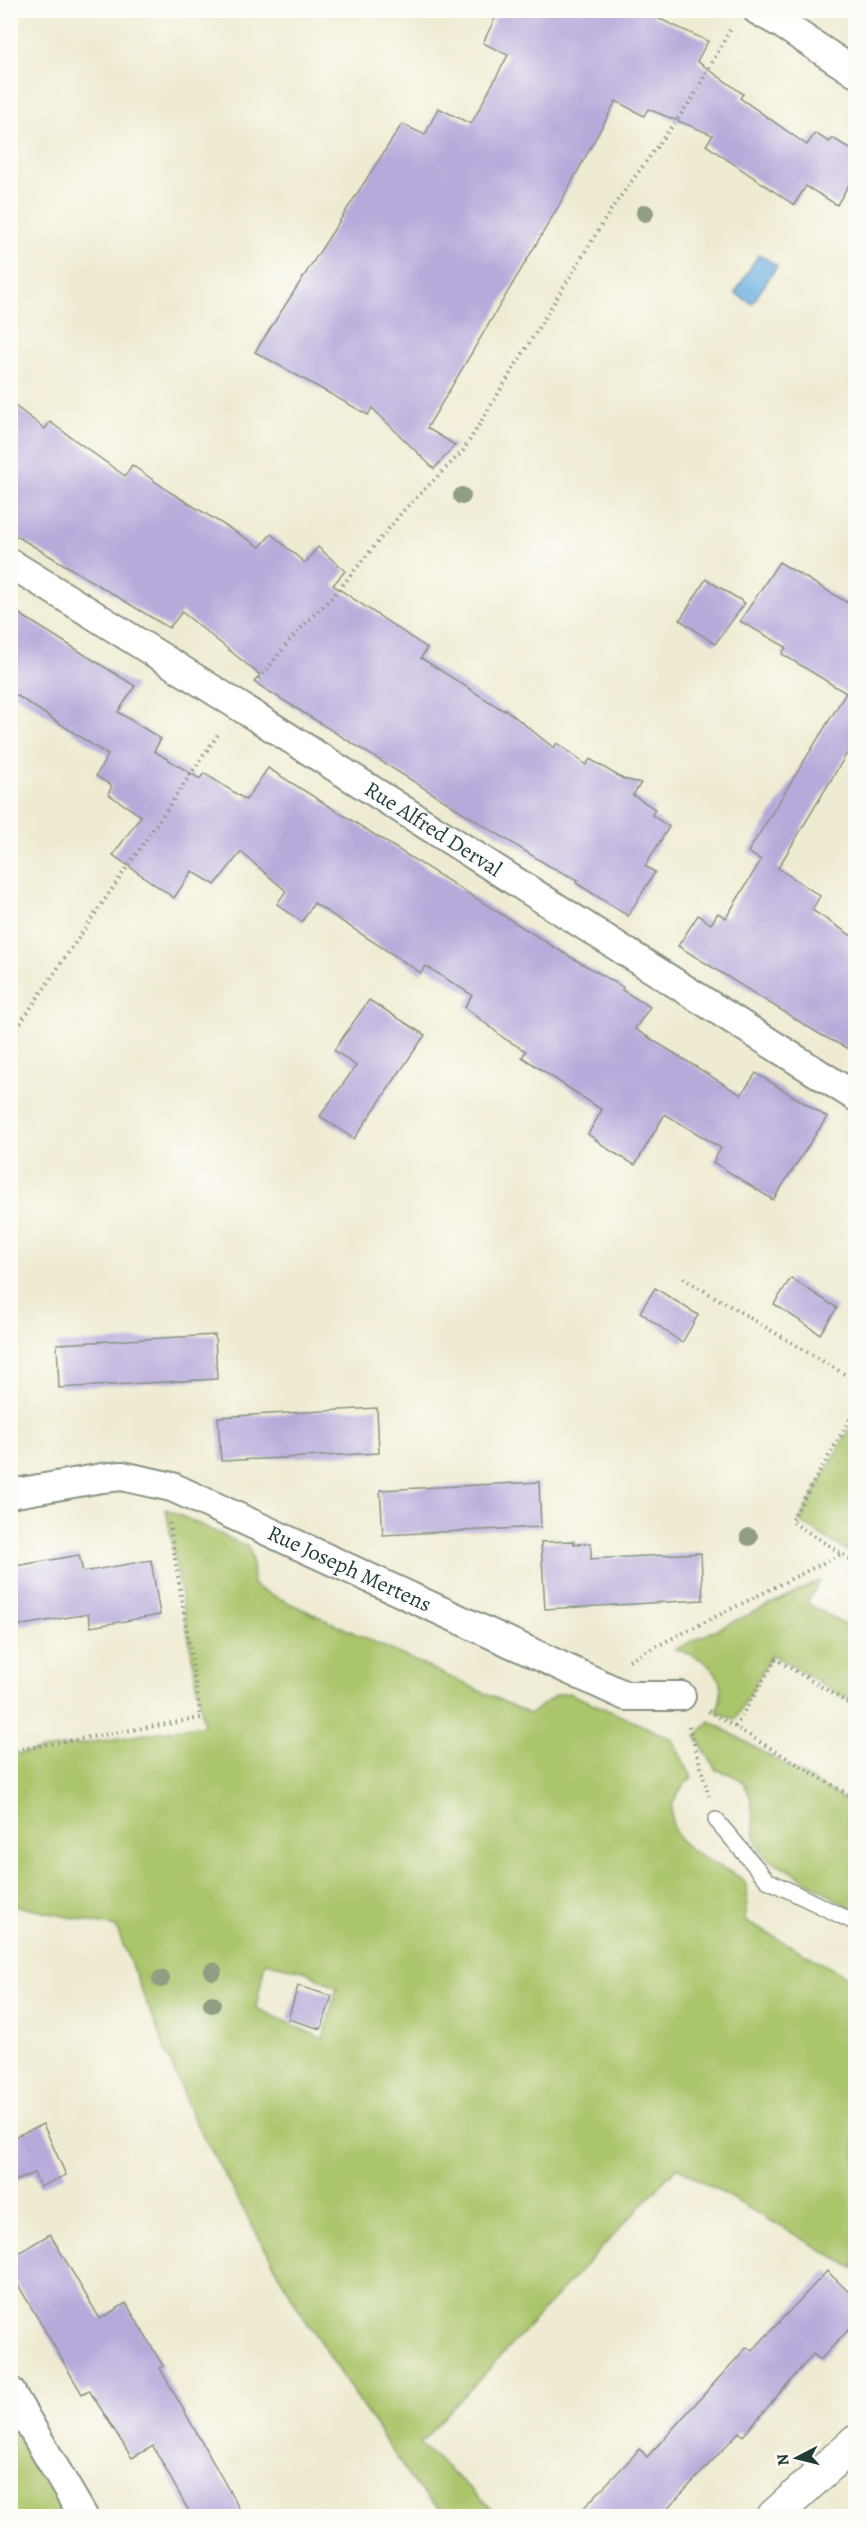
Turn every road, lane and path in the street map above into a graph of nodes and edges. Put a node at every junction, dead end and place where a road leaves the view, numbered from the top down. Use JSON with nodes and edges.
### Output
{"nodes":[{"id":1,"x":746,"y":15,"type":"edge"},
{"id":2,"x":855,"y":73,"type":"edge"},
{"id":3,"x":10,"y":563,"type":"edge"},
{"id":4,"x":239,"y":704,"type":"junction"},
{"id":5,"x":10,"y":1038,"type":"edge"},
{"id":6,"x":855,"y":1097,"type":"edge"},
{"id":7,"x":683,"y":1278,"type":"dead end"},
{"id":8,"x":855,"y":1381,"type":"edge"},
{"id":9,"x":855,"y":1409,"type":"edge"},
{"id":10,"x":164,"y":1485,"type":"junction"},
{"id":11,"x":10,"y":1494,"type":"edge"},
{"id":12,"x":841,"y":1554,"type":"junction"},
{"id":13,"x":855,"y":1563,"type":"edge"},
{"id":14,"x":588,"y":1679,"type":"junction"},
{"id":15,"x":681,"y":1696,"type":"joint"},
{"id":16,"x":855,"y":1708,"type":"edge"},
{"id":17,"x":10,"y":1751,"type":"edge"},
{"id":18,"x":855,"y":1799,"type":"edge"},
{"id":19,"x":716,"y":1820,"type":"joint"},
{"id":20,"x":855,"y":1923,"type":"edge"},
{"id":21,"x":10,"y":2391,"type":"edge"},
{"id":22,"x":855,"y":2441,"type":"edge"},
{"id":23,"x":83,"y":2517,"type":"edge"},
{"id":24,"x":774,"y":2517,"type":"edge"}],
"edges":[{"from":1,"to":2,"type":"street"},
{"from":1,"to":4,"type":"path"},
{"from":3,"to":4,"type":"street","name":"Rue Alfred Derval"},
{"from":4,"to":5,"type":"path"},
{"from":4,"to":6,"type":"street","name":"Rue Alfred Derval"},
{"from":7,"to":8,"type":"path"},
{"from":9,"to":12,"type":"path"},
{"from":10,"to":11,"type":"street","name":"Rue Joseph Mertens"},
{"from":10,"to":14,"type":"street","name":"Rue Joseph Mertens"},
{"from":10,"to":17,"type":"path"},
{"from":12,"to":13,"type":"path"},
{"from":12,"to":14,"type":"path"},
{"from":14,"to":15,"type":"street","name":"Rue Joseph Mertens"},
{"from":15,"to":19,"type":"path"},
{"from":16,"to":18,"type":"path"},
{"from":19,"to":20,"type":"lane"},
{"from":21,"to":23,"type":"street"},
{"from":22,"to":24,"type":"street"}]}
